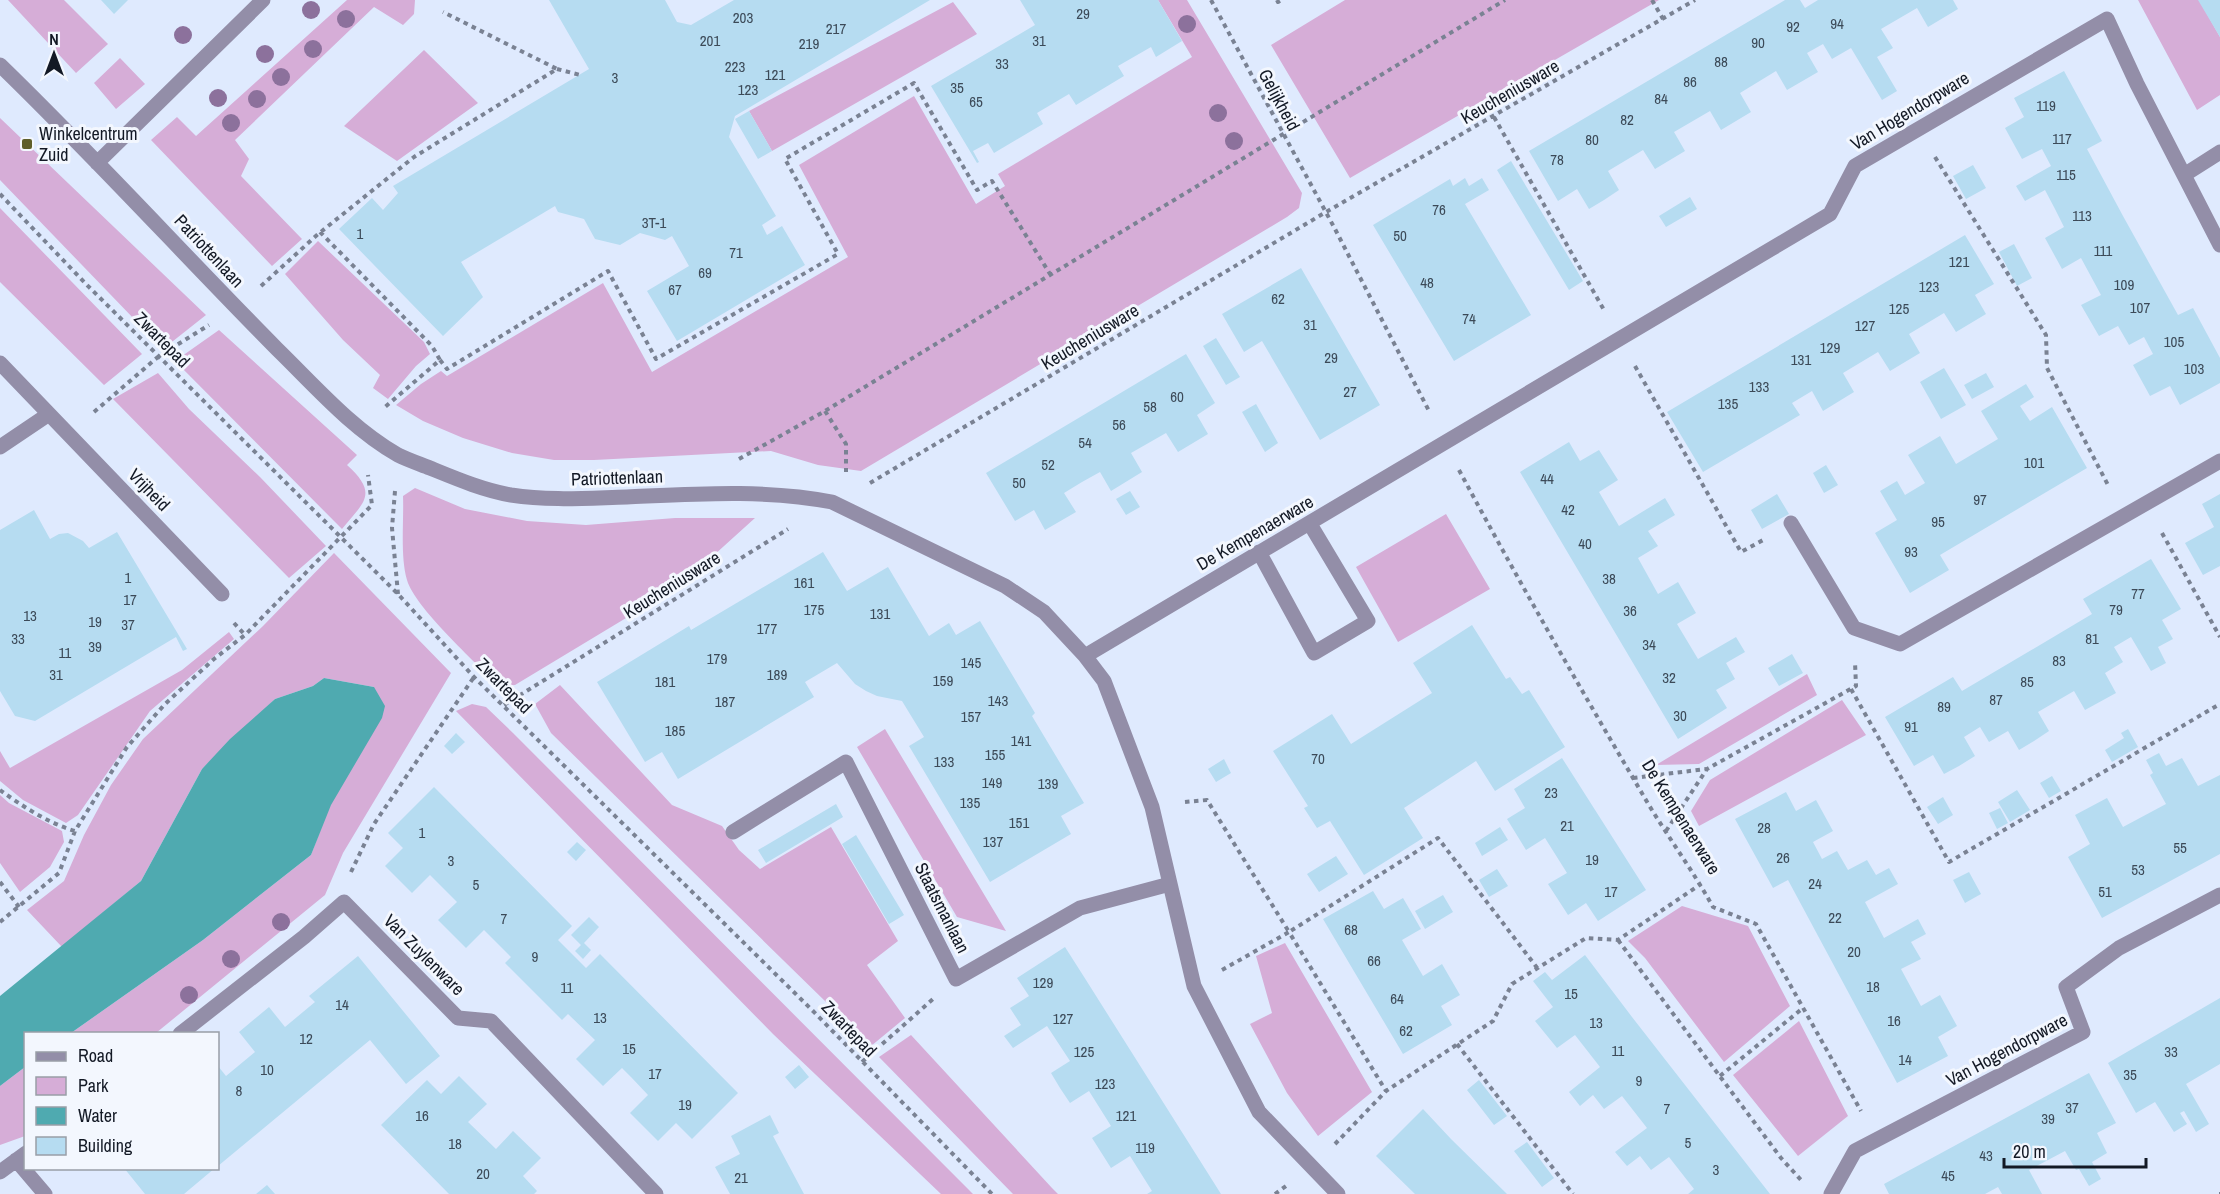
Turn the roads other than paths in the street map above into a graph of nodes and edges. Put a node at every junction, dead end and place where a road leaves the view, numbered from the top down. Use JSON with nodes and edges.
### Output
{"nodes":[{"id":1,"x":263,"y":0,"type":"edge"},
{"id":2,"x":0,"y":65,"type":"edge"},
{"id":3,"x":2220,"y":152,"type":"edge"},
{"id":4,"x":97,"y":163,"type":"junction"},
{"id":5,"x":2184,"y":175,"type":"junction"},
{"id":6,"x":2220,"y":245,"type":"edge"},
{"id":7,"x":0,"y":363,"type":"edge"},
{"id":8,"x":48,"y":414,"type":"junction"},
{"id":9,"x":1445,"y":442,"type":"joint"},
{"id":10,"x":0,"y":447,"type":"edge"},
{"id":11,"x":2220,"y":461,"type":"edge"},
{"id":12,"x":1791,"y":523,"type":"road end"},
{"id":13,"x":1310,"y":524,"type":"junction"},
{"id":14,"x":1259,"y":552,"type":"junction"},
{"id":15,"x":222,"y":594,"type":"dead end"},
{"id":16,"x":1085,"y":656,"type":"junction"},
{"id":17,"x":733,"y":832,"type":"dead end"},
{"id":18,"x":1170,"y":884,"type":"junction"},
{"id":19,"x":2220,"y":895,"type":"edge"},
{"id":20,"x":183,"y":1032,"type":"edge"},
{"id":21,"x":21,"y":1156,"type":"edge"},
{"id":22,"x":30,"y":1170,"type":"edge"},
{"id":23,"x":0,"y":1172,"type":"edge"},
{"id":24,"x":45,"y":1194,"type":"edge"},
{"id":25,"x":656,"y":1194,"type":"edge"},
{"id":26,"x":1338,"y":1194,"type":"edge"},
{"id":27,"x":1830,"y":1194,"type":"edge"}],
"edges":[{"from":1,"to":4,"type":"street"},
{"from":2,"to":4,"type":"street","name":"Patriottenlaan"},
{"from":3,"to":5,"type":"street"},
{"from":4,"to":16,"type":"street","name":"Patriottenlaan"},
{"from":5,"to":6,"type":"street","name":"Van Hogendorpware"},
{"from":5,"to":9,"type":"street","name":"Van Hogendorpware"},
{"from":7,"to":8,"type":"street","name":"Vrijheid"},
{"from":8,"to":10,"type":"street"},
{"from":8,"to":15,"type":"street","name":"Vrijheid"},
{"from":9,"to":13,"type":"street","name":"De Kempenaerware"},
{"from":11,"to":12,"type":"street"},
{"from":13,"to":14,"type":"street","name":"De Kempenaerware"},
{"from":13,"to":14,"type":"street"},
{"from":14,"to":16,"type":"street","name":"De Kempenaerware"},
{"from":16,"to":18,"type":"street"},
{"from":17,"to":18,"type":"street","name":"Staatsmanlaan"},
{"from":18,"to":26,"type":"street"},
{"from":19,"to":27,"type":"street","name":"Van Hogendorpware"},
{"from":20,"to":25,"type":"street","name":"Van Zuylenware"},
{"from":21,"to":23,"type":"street"},
{"from":22,"to":24,"type":"street"}]}
